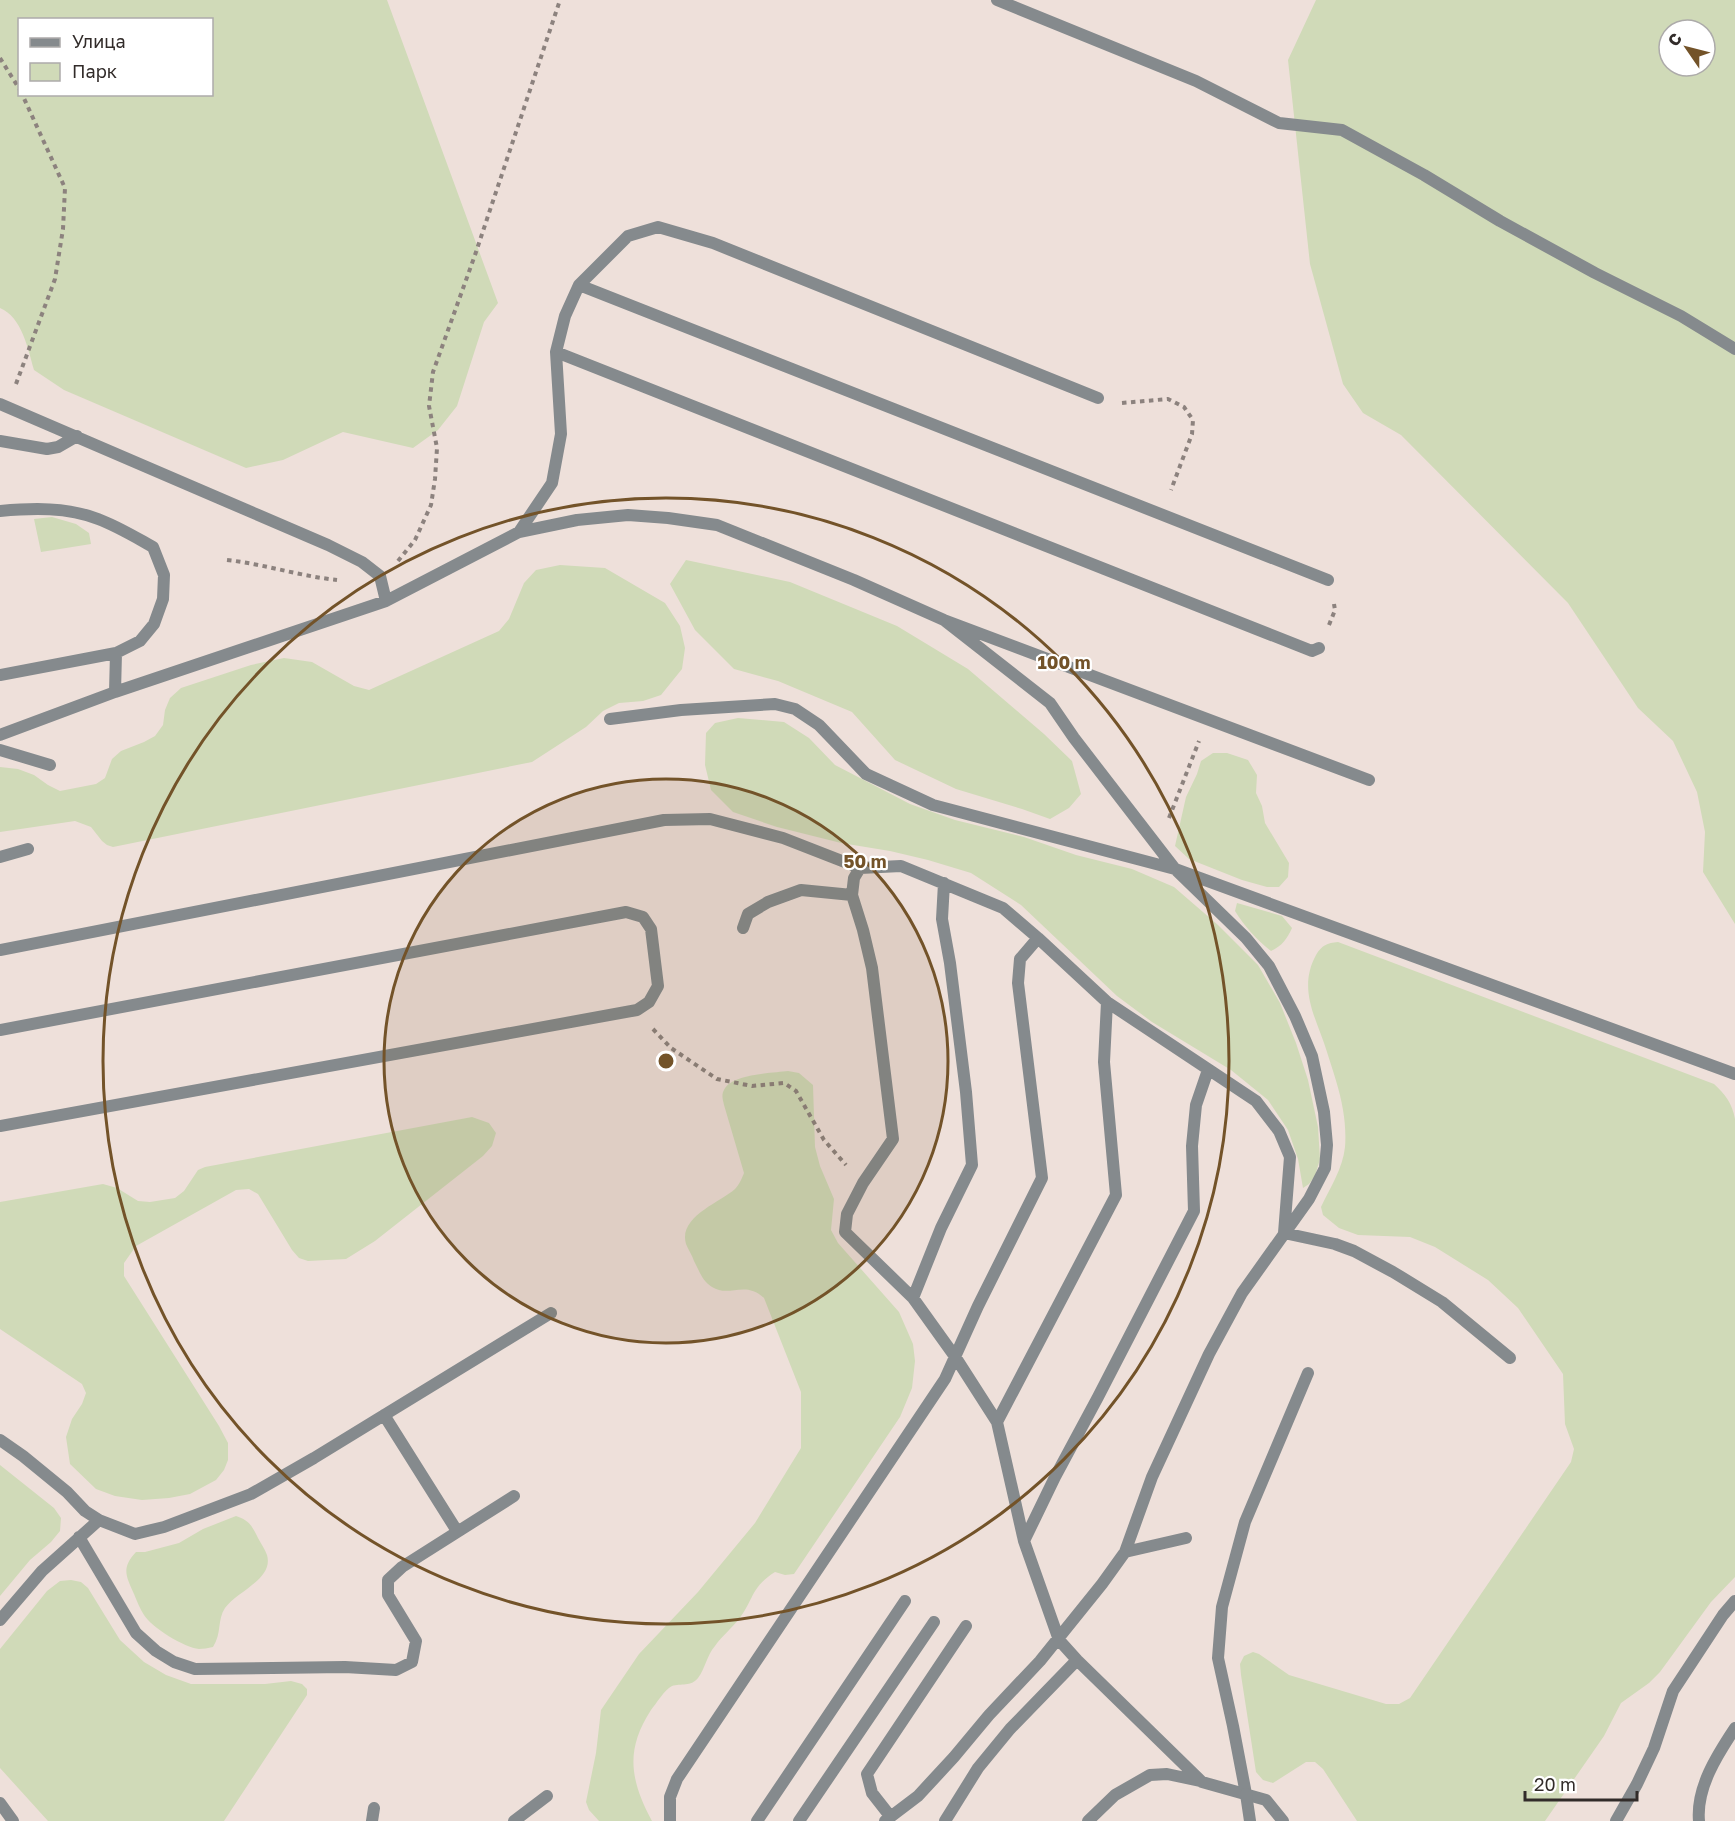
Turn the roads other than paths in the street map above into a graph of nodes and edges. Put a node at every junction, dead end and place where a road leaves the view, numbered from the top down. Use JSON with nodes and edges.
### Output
{"nodes":[{"id":1,"x":997,"y":0,"type":"edge"},
{"id":2,"x":579,"y":285,"type":"junction"},
{"id":3,"x":1735,"y":349,"type":"edge"},
{"id":4,"x":556,"y":352,"type":"junction"},
{"id":5,"x":1098,"y":398,"type":"road end"},
{"id":6,"x":4,"y":406,"type":"edge"},
{"id":7,"x":77,"y":436,"type":"junction"},
{"id":8,"x":0,"y":441,"type":"edge"},
{"id":9,"x":0,"y":511,"type":"edge"},
{"id":10,"x":519,"y":532,"type":"junction"},
{"id":11,"x":1328,"y":580,"type":"road end"},
{"id":12,"x":386,"y":601,"type":"junction"},
{"id":13,"x":944,"y":620,"type":"junction"},
{"id":14,"x":1319,"y":648,"type":"road end"},
{"id":15,"x":116,"y":653,"type":"junction"},
{"id":16,"x":0,"y":675,"type":"edge"},
{"id":17,"x":116,"y":692,"type":"junction"},
{"id":18,"x":610,"y":719,"type":"dead end"},
{"id":19,"x":0,"y":735,"type":"edge"},
{"id":20,"x":0,"y":750,"type":"edge"},
{"id":21,"x":50,"y":765,"type":"dead end"},
{"id":22,"x":1369,"y":780,"type":"dead end"},
{"id":23,"x":28,"y":849,"type":"dead end"},
{"id":24,"x":0,"y":857,"type":"edge"},
{"id":25,"x":860,"y":868,"type":"junction"},
{"id":26,"x":1175,"y":869,"type":"junction"},
{"id":27,"x":944,"y":884,"type":"junction"},
{"id":28,"x":852,"y":896,"type":"junction"},
{"id":29,"x":743,"y":928,"type":"dead end"},
{"id":30,"x":1038,"y":938,"type":"junction"},
{"id":31,"x":0,"y":950,"type":"edge"},
{"id":32,"x":1107,"y":1002,"type":"junction"},
{"id":33,"x":0,"y":1030,"type":"edge"},
{"id":34,"x":1208,"y":1070,"type":"junction"},
{"id":35,"x":1735,"y":1074,"type":"edge"},
{"id":36,"x":0,"y":1125,"type":"edge"},
{"id":37,"x":1284,"y":1233,"type":"junction"},
{"id":38,"x":913,"y":1298,"type":"junction"},
{"id":39,"x":551,"y":1313,"type":"dead end"},
{"id":40,"x":956,"y":1358,"type":"junction"},
{"id":41,"x":1510,"y":1358,"type":"dead end"},
{"id":42,"x":1308,"y":1373,"type":"dead end"},
{"id":43,"x":384,"y":1415,"type":"junction"},
{"id":44,"x":997,"y":1422,"type":"junction"},
{"id":45,"x":0,"y":1440,"type":"edge"},
{"id":46,"x":514,"y":1496,"type":"dead end"},
{"id":47,"x":99,"y":1520,"type":"junction"},
{"id":48,"x":458,"y":1532,"type":"junction"},
{"id":49,"x":79,"y":1537,"type":"junction"},
{"id":50,"x":1186,"y":1538,"type":"dead end"},
{"id":51,"x":1024,"y":1542,"type":"junction"},
{"id":52,"x":1125,"y":1552,"type":"junction"},
{"id":53,"x":905,"y":1601,"type":"dead end"},
{"id":54,"x":1735,"y":1601,"type":"edge"},
{"id":55,"x":0,"y":1620,"type":"edge"},
{"id":56,"x":934,"y":1622,"type":"dead end"},
{"id":57,"x":966,"y":1626,"type":"dead end"},
{"id":58,"x":1059,"y":1640,"type":"junction"},
{"id":59,"x":1077,"y":1660,"type":"junction"},
{"id":60,"x":1735,"y":1728,"type":"edge"},
{"id":61,"x":1202,"y":1782,"type":"junction"},
{"id":62,"x":1246,"y":1794,"type":"junction"},
{"id":63,"x":547,"y":1796,"type":"dead end"},
{"id":64,"x":0,"y":1803,"type":"edge"},
{"id":65,"x":374,"y":1808,"type":"dead end"},
{"id":66,"x":888,"y":1819,"type":"edge"},
{"id":67,"x":13,"y":1821,"type":"edge"},
{"id":68,"x":372,"y":1821,"type":"edge"},
{"id":69,"x":514,"y":1821,"type":"edge"},
{"id":70,"x":670,"y":1821,"type":"edge"},
{"id":71,"x":757,"y":1821,"type":"edge"},
{"id":72,"x":799,"y":1821,"type":"edge"},
{"id":73,"x":945,"y":1821,"type":"edge"},
{"id":74,"x":1088,"y":1821,"type":"edge"},
{"id":75,"x":1250,"y":1821,"type":"edge"},
{"id":76,"x":1283,"y":1821,"type":"edge"},
{"id":77,"x":1616,"y":1821,"type":"edge"},
{"id":78,"x":1699,"y":1821,"type":"edge"}],
"edges":[{"from":1,"to":3,"type":"street"},
{"from":2,"to":4,"type":"street"},
{"from":2,"to":5,"type":"street"},
{"from":2,"to":11,"type":"street"},
{"from":4,"to":10,"type":"street"},
{"from":4,"to":14,"type":"street"},
{"from":6,"to":7,"type":"street"},
{"from":7,"to":8,"type":"street"},
{"from":7,"to":12,"type":"street"},
{"from":9,"to":15,"type":"street"},
{"from":10,"to":12,"type":"street"},
{"from":10,"to":13,"type":"street"},
{"from":12,"to":17,"type":"street"},
{"from":13,"to":22,"type":"street"},
{"from":13,"to":26,"type":"street"},
{"from":15,"to":16,"type":"street"},
{"from":15,"to":17,"type":"street"},
{"from":17,"to":19,"type":"street"},
{"from":18,"to":26,"type":"street"},
{"from":20,"to":21,"type":"street"},
{"from":23,"to":24,"type":"street"},
{"from":25,"to":27,"type":"street"},
{"from":25,"to":28,"type":"street"},
{"from":25,"to":31,"type":"street"},
{"from":26,"to":35,"type":"street"},
{"from":26,"to":37,"type":"street"},
{"from":27,"to":30,"type":"street"},
{"from":27,"to":38,"type":"street"},
{"from":28,"to":29,"type":"street"},
{"from":28,"to":38,"type":"street"},
{"from":30,"to":32,"type":"street"},
{"from":30,"to":40,"type":"street"},
{"from":32,"to":34,"type":"street"},
{"from":32,"to":44,"type":"street"},
{"from":33,"to":36,"type":"street"},
{"from":34,"to":37,"type":"street"},
{"from":34,"to":51,"type":"street"},
{"from":37,"to":41,"type":"street"},
{"from":37,"to":52,"type":"street"},
{"from":38,"to":40,"type":"street"},
{"from":39,"to":43,"type":"street"},
{"from":40,"to":44,"type":"street"},
{"from":40,"to":70,"type":"street"},
{"from":42,"to":62,"type":"street"},
{"from":43,"to":47,"type":"street"},
{"from":43,"to":48,"type":"street"},
{"from":44,"to":51,"type":"street"},
{"from":45,"to":47,"type":"street"},
{"from":46,"to":48,"type":"street"},
{"from":47,"to":49,"type":"street"},
{"from":48,"to":49,"type":"street"},
{"from":49,"to":55,"type":"street"},
{"from":50,"to":52,"type":"street"},
{"from":51,"to":58,"type":"street"},
{"from":52,"to":58,"type":"street"},
{"from":53,"to":71,"type":"street"},
{"from":54,"to":77,"type":"street"},
{"from":56,"to":72,"type":"street"},
{"from":57,"to":66,"type":"street"},
{"from":58,"to":59,"type":"street"},
{"from":58,"to":66,"type":"street"},
{"from":59,"to":61,"type":"street"},
{"from":59,"to":73,"type":"street"},
{"from":60,"to":78,"type":"street"},
{"from":61,"to":62,"type":"street"},
{"from":61,"to":74,"type":"street"},
{"from":62,"to":75,"type":"street"},
{"from":62,"to":76,"type":"street"},
{"from":63,"to":69,"type":"street"},
{"from":64,"to":67,"type":"street"},
{"from":65,"to":68,"type":"street"}]}
